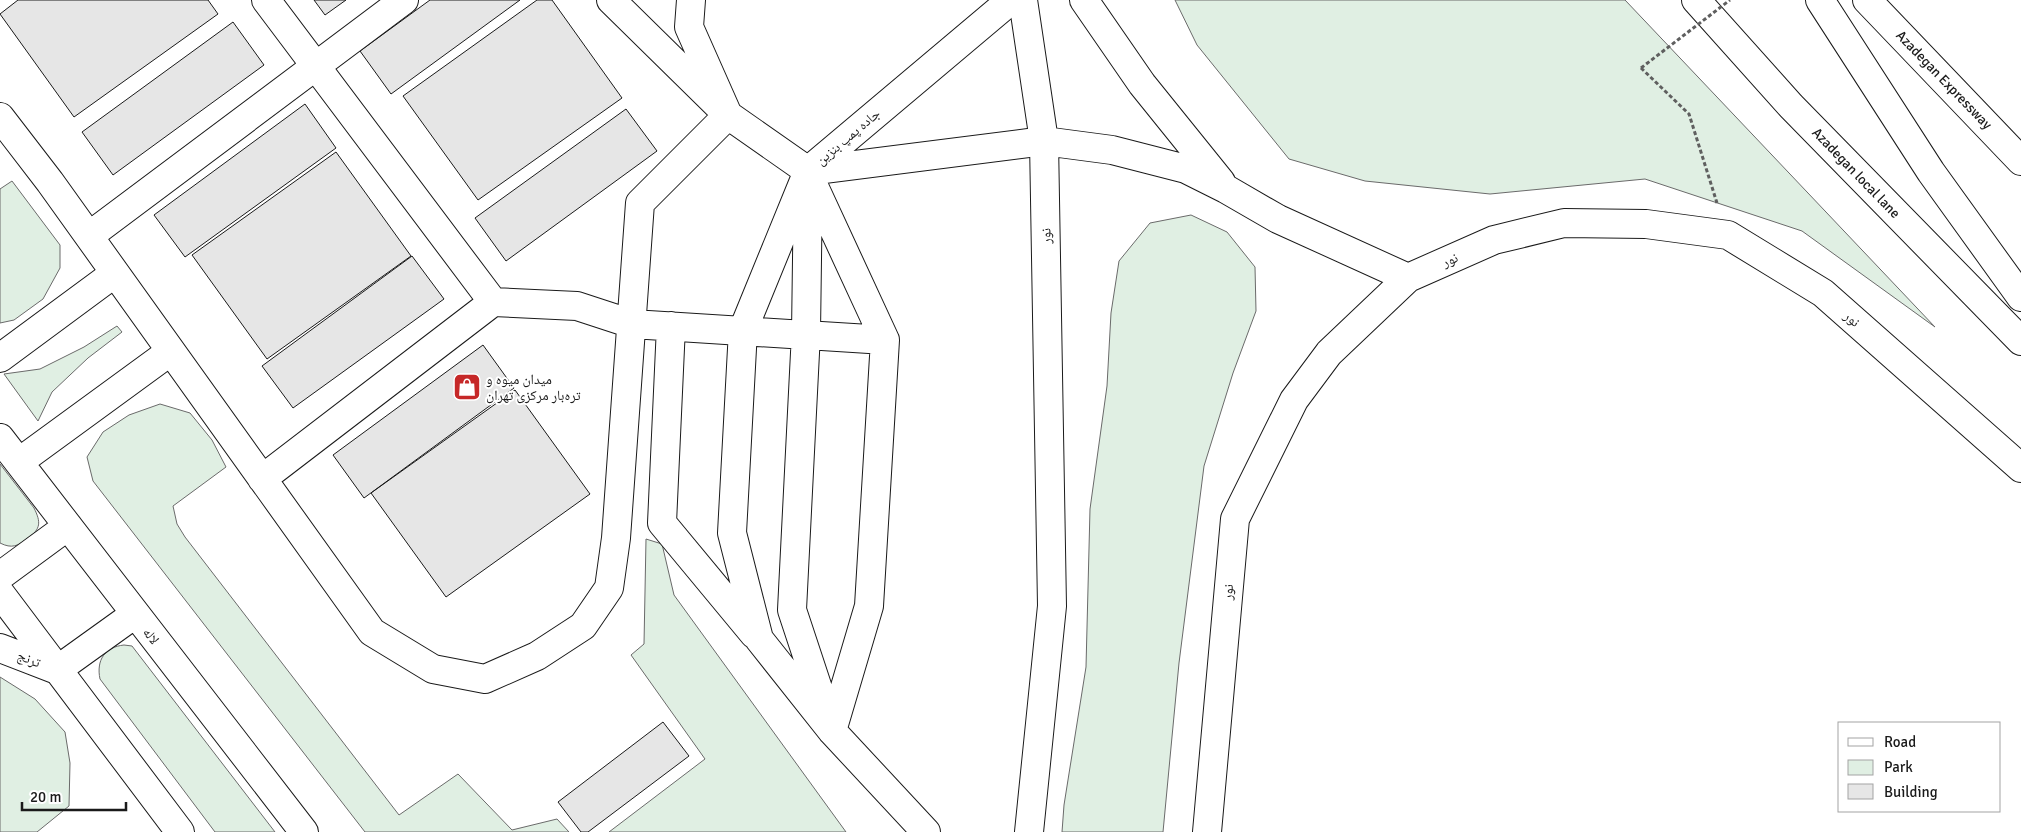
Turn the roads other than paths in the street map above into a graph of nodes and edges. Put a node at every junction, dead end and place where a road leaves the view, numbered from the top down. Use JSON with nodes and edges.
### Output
{"nodes":[{"id":1,"x":266,"y":0,"type":"edge"},
{"id":2,"x":404,"y":0,"type":"edge"},
{"id":3,"x":611,"y":0,"type":"edge"},
{"id":4,"x":691,"y":0,"type":"edge"},
{"id":5,"x":1011,"y":0,"type":"edge"},
{"id":6,"x":1023,"y":0,"type":"edge"},
{"id":7,"x":1084,"y":0,"type":"edge"},
{"id":8,"x":1696,"y":0,"type":"edge"},
{"id":9,"x":1820,"y":0,"type":"edge"},
{"id":10,"x":1868,"y":0,"type":"edge"},
{"id":11,"x":316,"y":66,"type":"junction"},
{"id":12,"x":728,"y":115,"type":"junction"},
{"id":13,"x":0,"y":117,"type":"edge"},
{"id":14,"x":1044,"y":141,"type":"junction"},
{"id":15,"x":2021,"y":161,"type":"edge"},
{"id":16,"x":808,"y":171,"type":"junction"},
{"id":17,"x":1226,"y":189,"type":"junction"},
{"id":18,"x":89,"y":236,"type":"junction"},
{"id":19,"x":115,"y":273,"type":"junction"},
{"id":20,"x":1408,"y":278,"type":"junction"},
{"id":21,"x":2021,"y":297,"type":"edge"},
{"id":22,"x":493,"y":302,"type":"junction"},
{"id":23,"x":632,"y":324,"type":"junction"},
{"id":24,"x":672,"y":326,"type":"junction"},
{"id":25,"x":743,"y":330,"type":"junction"},
{"id":26,"x":806,"y":333,"type":"junction"},
{"id":27,"x":885,"y":340,"type":"junction"},
{"id":28,"x":2021,"y":341,"type":"edge"},
{"id":29,"x":171,"y":351,"type":"junction"},
{"id":30,"x":0,"y":358,"type":"edge"},
{"id":31,"x":0,"y":438,"type":"edge"},
{"id":32,"x":19,"y":462,"type":"junction"},
{"id":33,"x":2021,"y":468,"type":"edge"},
{"id":34,"x":262,"y":479,"type":"junction"},
{"id":35,"x":68,"y":526,"type":"junction"},
{"id":36,"x":0,"y":576,"type":"edge"},
{"id":37,"x":0,"y":593,"type":"edge"},
{"id":38,"x":135,"y":614,"type":"junction"},
{"id":39,"x":759,"y":639,"type":"junction"},
{"id":40,"x":0,"y":648,"type":"edge"},
{"id":41,"x":58,"y":670,"type":"junction"},
{"id":42,"x":832,"y":731,"type":"junction"},
{"id":43,"x":180,"y":832,"type":"edge"},
{"id":44,"x":304,"y":832,"type":"edge"},
{"id":45,"x":926,"y":832,"type":"edge"},
{"id":46,"x":1029,"y":832,"type":"edge"},
{"id":47,"x":1206,"y":832,"type":"edge"}],
"edges":[{"from":1,"to":11,"type":"main road"},
{"from":2,"to":11,"type":"main road"},
{"from":3,"to":12,"type":"main road","name":"جاده پمپ بنزین"},
{"from":4,"to":12,"type":"main road"},
{"from":5,"to":16,"type":"main road","name":"جاده پمپ بنزین"},
{"from":6,"to":14,"type":"main road","name":"نور"},
{"from":7,"to":17,"type":"main road"},
{"from":8,"to":28,"type":"main road","name":"Azadegan local lane"},
{"from":9,"to":21,"type":"main road"},
{"from":10,"to":15,"type":"main road","name":"Azadegan Expressway"},
{"from":11,"to":18,"type":"main road"},
{"from":11,"to":22,"type":"main road"},
{"from":12,"to":16,"type":"main road","name":"جاده پمپ بنزین"},
{"from":12,"to":23,"type":"main road"},
{"from":13,"to":18,"type":"main road"},
{"from":14,"to":16,"type":"main road"},
{"from":14,"to":17,"type":"main road"},
{"from":14,"to":46,"type":"main road","name":"نور"},
{"from":16,"to":25,"type":"main road"},
{"from":16,"to":26,"type":"main road"},
{"from":16,"to":27,"type":"main road"},
{"from":17,"to":20,"type":"main road"},
{"from":18,"to":19,"type":"main road"},
{"from":19,"to":29,"type":"main road"},
{"from":19,"to":30,"type":"main road"},
{"from":20,"to":33,"type":"main road","name":"نور"},
{"from":20,"to":47,"type":"main road","name":"نور"},
{"from":22,"to":23,"type":"main road"},
{"from":22,"to":34,"type":"main road"},
{"from":23,"to":24,"type":"main road"},
{"from":23,"to":34,"type":"main road"},
{"from":24,"to":25,"type":"main road"},
{"from":24,"to":39,"type":"main road"},
{"from":25,"to":26,"type":"main road"},
{"from":25,"to":39,"type":"main road"},
{"from":26,"to":27,"type":"main road"},
{"from":26,"to":42,"type":"main road"},
{"from":27,"to":42,"type":"main road"},
{"from":29,"to":32,"type":"main road"},
{"from":29,"to":34,"type":"main road"},
{"from":31,"to":32,"type":"main road","name":"لاله"},
{"from":32,"to":35,"type":"main road","name":"لاله"},
{"from":35,"to":36,"type":"main road"},
{"from":35,"to":38,"type":"main road","name":"لاله"},
{"from":37,"to":41,"type":"main road"},
{"from":38,"to":41,"type":"main road"},
{"from":38,"to":44,"type":"main road","name":"لاله"},
{"from":39,"to":42,"type":"main road"},
{"from":40,"to":41,"type":"main road","name":"ترنج"},
{"from":41,"to":43,"type":"main road"},
{"from":42,"to":45,"type":"main road"}]}
